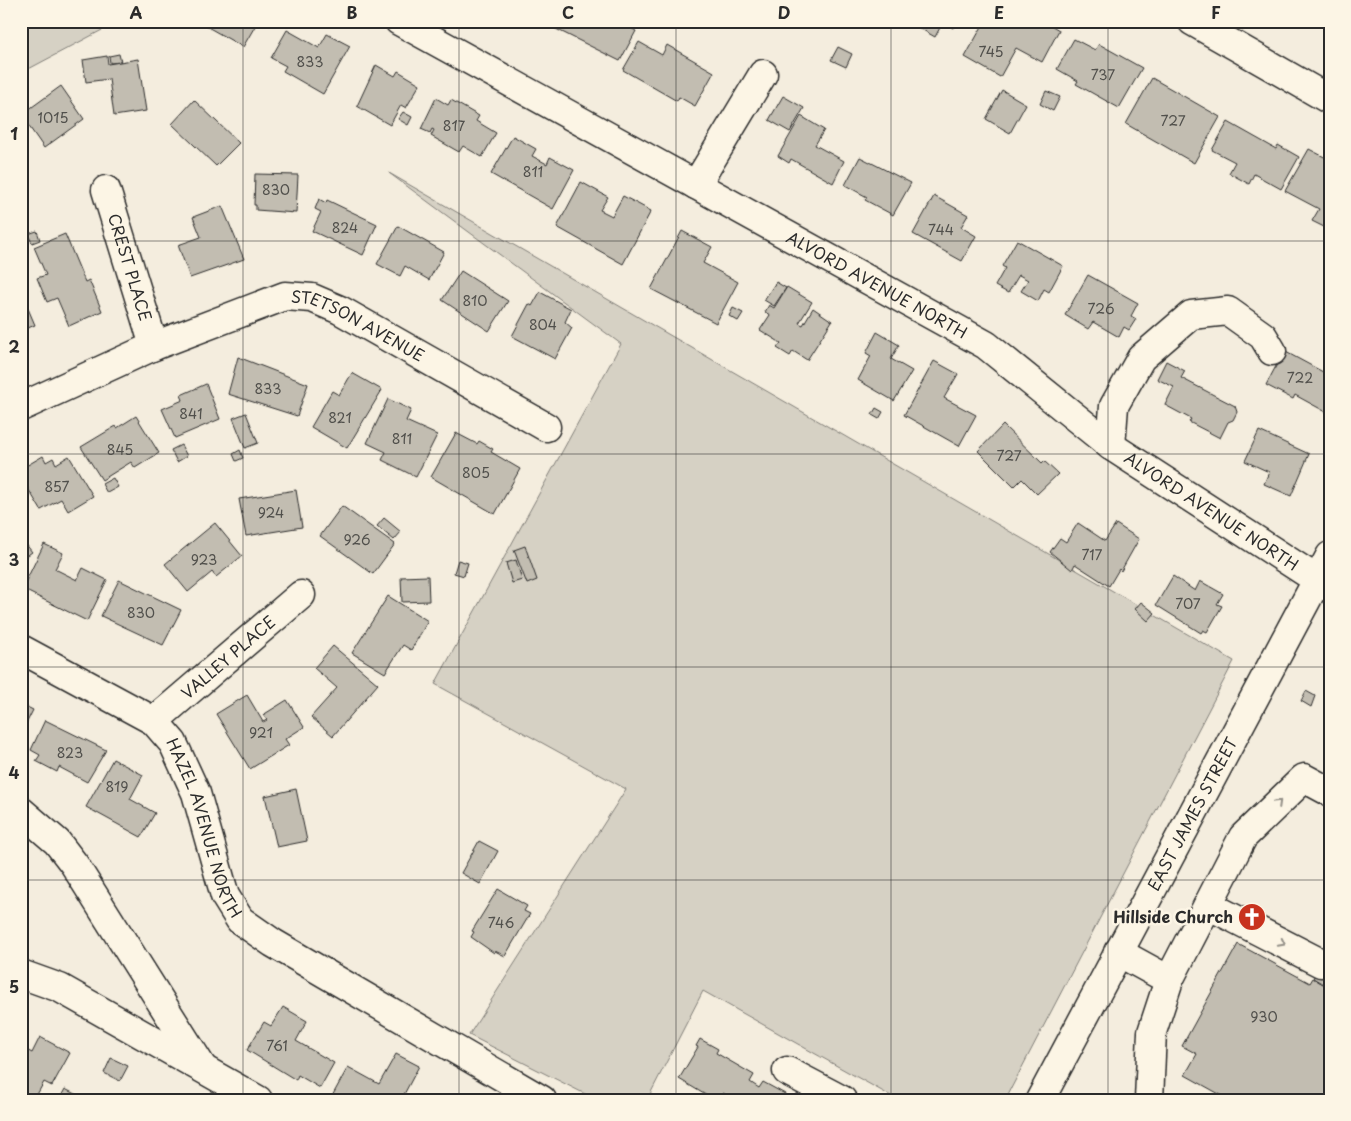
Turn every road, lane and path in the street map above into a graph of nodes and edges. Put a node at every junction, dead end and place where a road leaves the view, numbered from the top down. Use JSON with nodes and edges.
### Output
{"nodes":[{"id":1,"x":399,"y":21,"type":"edge"},
{"id":2,"x":1192,"y":21,"type":"edge"},
{"id":3,"x":763,"y":74,"type":"dead end"},
{"id":4,"x":1330,"y":100,"type":"edge"},
{"id":5,"x":696,"y":185,"type":"junction"},
{"id":6,"x":106,"y":190,"type":"dead end"},
{"id":7,"x":154,"y":346,"type":"junction"},
{"id":8,"x":1272,"y":351,"type":"dead end"},
{"id":9,"x":21,"y":407,"type":"edge"},
{"id":10,"x":546,"y":427,"type":"dead end"},
{"id":11,"x":1111,"y":446,"type":"junction"},
{"id":12,"x":1330,"y":556,"type":"edge"},
{"id":13,"x":1323,"y":585,"type":"edge"},
{"id":14,"x":301,"y":595,"type":"dead end"},
{"id":15,"x":21,"y":649,"type":"edge"},
{"id":16,"x":154,"y":721,"type":"junction"},
{"id":17,"x":1330,"y":792,"type":"edge"},
{"id":18,"x":21,"y":811,"type":"edge"},
{"id":19,"x":1208,"y":905,"type":"junction"},
{"id":20,"x":1118,"y":952,"type":"junction"},
{"id":21,"x":1321,"y":963,"type":"dead end"},
{"id":22,"x":21,"y":974,"type":"edge"},
{"id":23,"x":1169,"y":980,"type":"junction"},
{"id":24,"x":202,"y":1067,"type":"junction"},
{"id":25,"x":787,"y":1071,"type":"dead end"},
{"id":26,"x":258,"y":1100,"type":"edge"},
{"id":27,"x":542,"y":1100,"type":"edge"},
{"id":28,"x":842,"y":1100,"type":"edge"},
{"id":29,"x":1040,"y":1100,"type":"edge"},
{"id":30,"x":1149,"y":1100,"type":"edge"}],
"edges":[{"from":1,"to":5,"type":"street","name":"ALVORD AVENUE NORTH"},
{"from":2,"to":4,"type":"street"},
{"from":3,"to":5,"type":"street"},
{"from":5,"to":11,"type":"street","name":"ALVORD AVENUE NORTH"},
{"from":6,"to":7,"type":"street","name":"CREST PLACE"},
{"from":7,"to":9,"type":"street","name":"STETSON AVENUE"},
{"from":7,"to":10,"type":"street","name":"STETSON AVENUE"},
{"from":8,"to":11,"type":"street"},
{"from":11,"to":13,"type":"street","name":"ALVORD AVENUE NORTH"},
{"from":12,"to":13,"type":"street","name":"EAST JAMES STREET"},
{"from":13,"to":20,"type":"street","name":"EAST JAMES STREET"},
{"from":14,"to":16,"type":"street","name":"VALLEY PLACE"},
{"from":15,"to":16,"type":"street","name":"HAZEL AVENUE NORTH"},
{"from":16,"to":27,"type":"street","name":"HAZEL AVENUE NORTH"},
{"from":19,"to":17,"type":"street","one_way":true},
{"from":18,"to":24,"type":"street"},
{"from":19,"to":21,"type":"street","one_way":true},
{"from":19,"to":23,"type":"street"},
{"from":20,"to":23,"type":"street"},
{"from":20,"to":29,"type":"street","name":"EAST JAMES STREET"},
{"from":22,"to":24,"type":"street"},
{"from":23,"to":30,"type":"street"},
{"from":24,"to":26,"type":"street"},
{"from":25,"to":28,"type":"street"}]}
